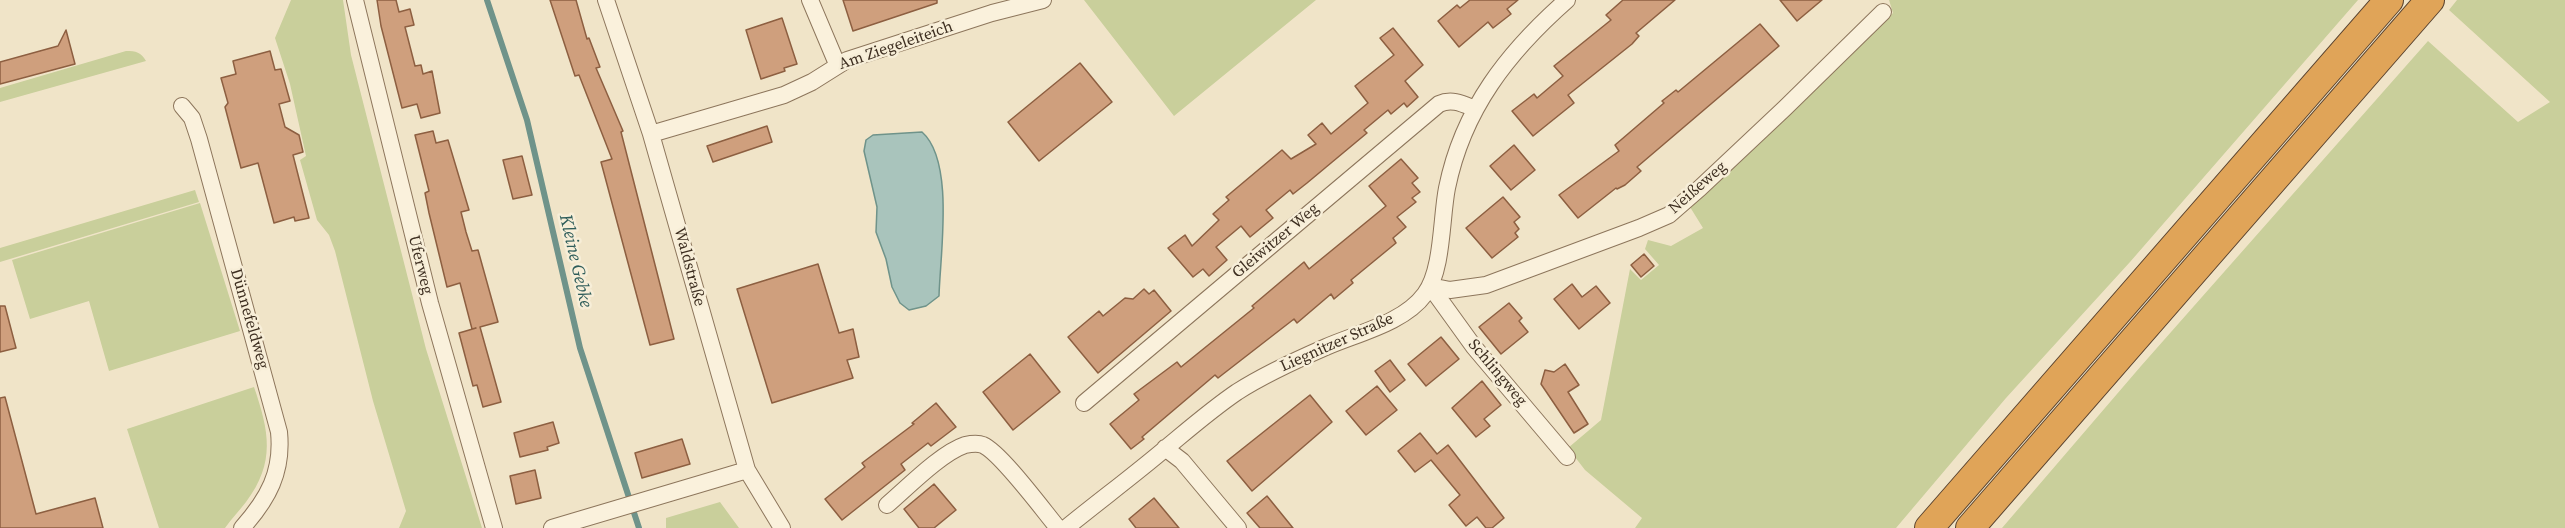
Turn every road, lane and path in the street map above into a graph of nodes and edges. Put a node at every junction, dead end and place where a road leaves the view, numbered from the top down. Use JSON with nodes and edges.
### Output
{"nodes":[{"id":1,"x":355,"y":0,"type":"edge"},
{"id":2,"x":606,"y":0,"type":"edge"},
{"id":3,"x":810,"y":0,"type":"edge"},
{"id":4,"x":1043,"y":0,"type":"edge"},
{"id":5,"x":1567,"y":0,"type":"edge"},
{"id":6,"x":2389,"y":0,"type":"edge"},
{"id":7,"x":2430,"y":0,"type":"edge"},
{"id":8,"x":989,"y":7,"type":"edge"},
{"id":9,"x":1882,"y":12,"type":"dead end"},
{"id":10,"x":837,"y":64,"type":"junction"},
{"id":11,"x":183,"y":106,"type":"dead end"},
{"id":12,"x":1475,"y":109,"type":"junction"},
{"id":13,"x":651,"y":134,"type":"junction"},
{"id":14,"x":1430,"y":286,"type":"junction"},
{"id":15,"x":1084,"y":403,"type":"dead end"},
{"id":16,"x":1165,"y":448,"type":"junction"},
{"id":17,"x":1567,"y":457,"type":"dead end"},
{"id":18,"x":747,"y":470,"type":"junction"},
{"id":19,"x":887,"y":505,"type":"dead end"},
{"id":20,"x":604,"y":521,"type":"edge"},
{"id":21,"x":242,"y":528,"type":"edge"},
{"id":22,"x":494,"y":528,"type":"edge"},
{"id":23,"x":552,"y":528,"type":"edge"},
{"id":24,"x":782,"y":528,"type":"edge"},
{"id":25,"x":1058,"y":528,"type":"edge"},
{"id":26,"x":1066,"y":528,"type":"edge"},
{"id":27,"x":1238,"y":528,"type":"edge"},
{"id":28,"x":1929,"y":528,"type":"edge"},
{"id":29,"x":1970,"y":528,"type":"edge"}],
"edges":[{"from":1,"to":22,"type":"street","name":"Uferweg"},
{"from":2,"to":13,"type":"street","name":"Waldstraße"},
{"from":3,"to":10,"type":"street"},
{"from":4,"to":8,"type":"street","name":"Am Ziegeleiteich"},
{"from":5,"to":12,"type":"street","name":"Liegnitzer Straße"},
{"from":6,"to":28,"type":"highway"},
{"from":7,"to":29,"type":"highway"},
{"from":8,"to":10,"type":"street","name":"Am Ziegeleiteich"},
{"from":9,"to":14,"type":"street","name":"Neißeweg"},
{"from":10,"to":13,"type":"street","name":"Am Ziegeleiteich"},
{"from":11,"to":21,"type":"street","name":"Dünnefeldweg"},
{"from":12,"to":14,"type":"street","name":"Liegnitzer Straße"},
{"from":12,"to":15,"type":"street","name":"Gleiwitzer Weg"},
{"from":13,"to":18,"type":"street","name":"Waldstraße"},
{"from":14,"to":16,"type":"street","name":"Liegnitzer Straße"},
{"from":14,"to":17,"type":"street","name":"Schlingweg"},
{"from":16,"to":26,"type":"street","name":"Liegnitzer Straße"},
{"from":16,"to":27,"type":"street"},
{"from":18,"to":20,"type":"street"},
{"from":18,"to":24,"type":"street","name":"Waldstraße"},
{"from":19,"to":25,"type":"street"},
{"from":20,"to":23,"type":"street"}]}
